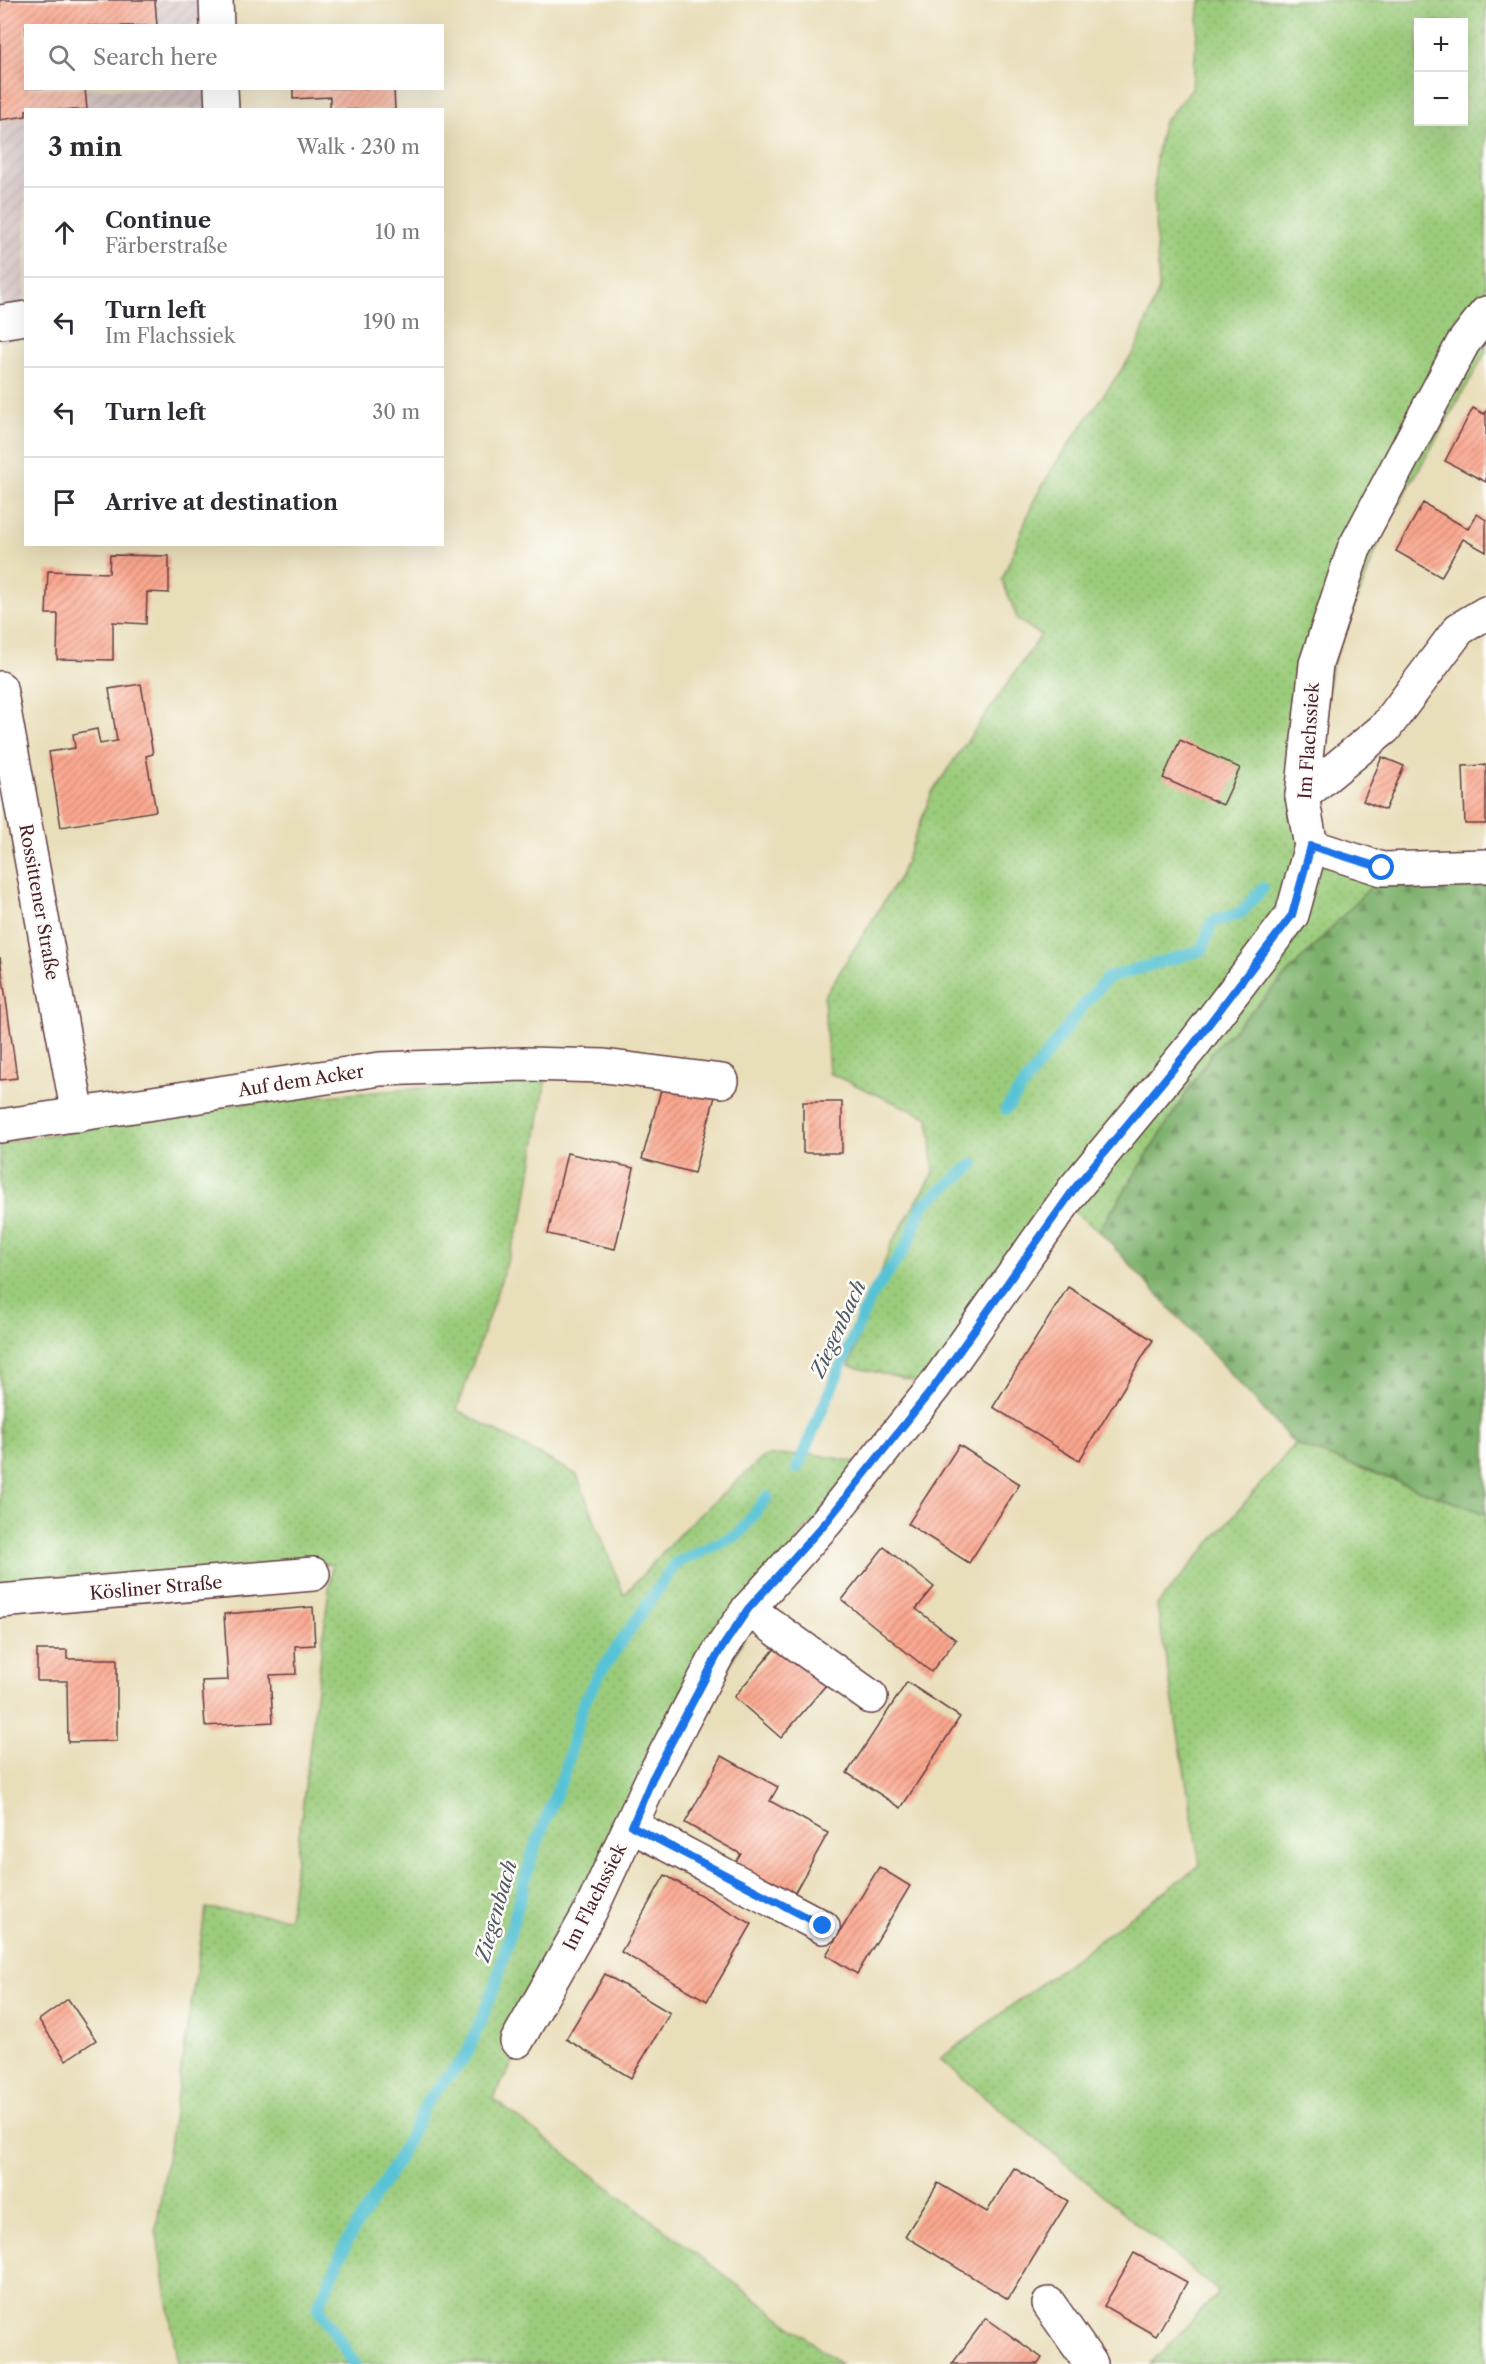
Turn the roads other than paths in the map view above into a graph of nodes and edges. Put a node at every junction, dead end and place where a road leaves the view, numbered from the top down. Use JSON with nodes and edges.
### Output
{"nodes":[{"id":1,"x":216,"y":0,"type":"edge"},
{"id":2,"x":217,"y":24,"type":"edge"},
{"id":3,"x":221,"y":90,"type":"edge"},
{"id":4,"x":222,"y":108,"type":"edge"},
{"id":5,"x":1486,"y":313,"type":"edge"},
{"id":6,"x":24,"y":318,"type":"edge"},
{"id":7,"x":0,"y":322,"type":"edge"},
{"id":8,"x":1486,"y":613,"type":"edge"},
{"id":9,"x":0,"y":688,"type":"edge"},
{"id":10,"x":1302,"y":796,"type":"junction"},
{"id":11,"x":1311,"y":846,"type":"junction"},
{"id":12,"x":1486,"y":866,"type":"edge"},
{"id":13,"x":722,"y":1081,"type":"dead end"},
{"id":14,"x":78,"y":1115,"type":"junction"},
{"id":15,"x":0,"y":1126,"type":"edge"},
{"id":16,"x":313,"y":1574,"type":"dead end"},
{"id":17,"x":0,"y":1601,"type":"edge"},
{"id":18,"x":748,"y":1609,"type":"junction"},
{"id":19,"x":871,"y":1697,"type":"dead end"},
{"id":20,"x":632,"y":1826,"type":"junction"},
{"id":21,"x":823,"y":1926,"type":"dead end"},
{"id":22,"x":517,"y":2041,"type":"dead end"},
{"id":23,"x":1049,"y":2304,"type":"dead end"},
{"id":24,"x":1091,"y":2364,"type":"edge"}],
"edges":[{"from":1,"to":2,"type":"street"},
{"from":3,"to":4,"type":"street"},
{"from":5,"to":10,"type":"street","name":"Im Flachssiek"},
{"from":6,"to":7,"type":"street"},
{"from":8,"to":10,"type":"street"},
{"from":9,"to":14,"type":"street","name":"Rossittener Straße"},
{"from":10,"to":11,"type":"street","name":"Im Flachssiek"},
{"from":11,"to":12,"type":"street"},
{"from":11,"to":18,"type":"street","name":"Im Flachssiek"},
{"from":13,"to":14,"type":"street","name":"Auf dem Acker"},
{"from":14,"to":15,"type":"street","name":"Auf dem Acker"},
{"from":16,"to":17,"type":"street","name":"Kösliner Straße"},
{"from":18,"to":19,"type":"street"},
{"from":18,"to":20,"type":"street","name":"Im Flachssiek"},
{"from":20,"to":21,"type":"street"},
{"from":20,"to":22,"type":"street","name":"Im Flachssiek"},
{"from":23,"to":24,"type":"street"}]}
